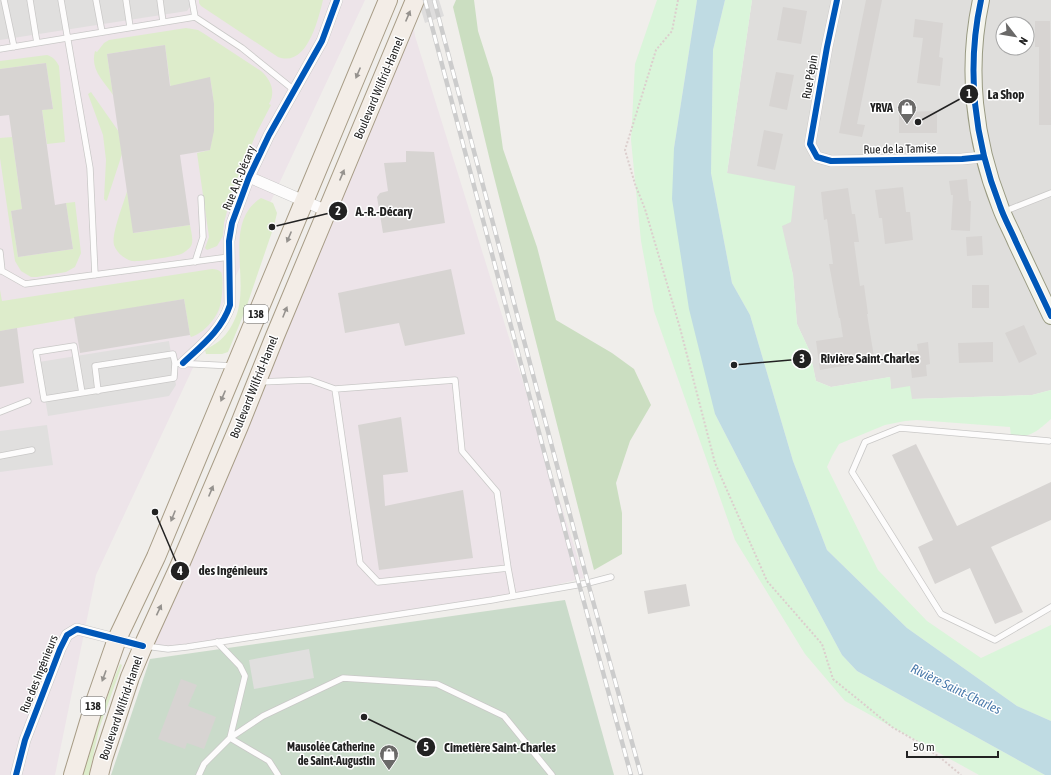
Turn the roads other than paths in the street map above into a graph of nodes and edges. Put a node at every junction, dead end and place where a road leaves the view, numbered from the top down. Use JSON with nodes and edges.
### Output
{"nodes":[{"id":1,"x":4,"y":0,"type":"edge"},
{"id":2,"x":30,"y":0,"type":"edge"},
{"id":3,"x":61,"y":0,"type":"edge"},
{"id":4,"x":96,"y":0,"type":"edge"},
{"id":5,"x":126,"y":0,"type":"edge"},
{"id":6,"x":160,"y":0,"type":"edge"},
{"id":7,"x":192,"y":0,"type":"edge"},
{"id":8,"x":337,"y":0,"type":"edge"},
{"id":9,"x":388,"y":0,"type":"edge"},
{"id":10,"x":415,"y":0,"type":"edge"},
{"id":11,"x":837,"y":0,"type":"edge"},
{"id":12,"x":981,"y":0,"type":"edge"},
{"id":13,"x":195,"y":17,"type":"junction"},
{"id":14,"x":163,"y":22,"type":"junction"},
{"id":15,"x":130,"y":27,"type":"junction"},
{"id":16,"x":102,"y":32,"type":"junction"},
{"id":17,"x":67,"y":38,"type":"junction"},
{"id":18,"x":37,"y":43,"type":"junction"},
{"id":19,"x":14,"y":46,"type":"junction"},
{"id":20,"x":0,"y":49,"type":"edge"},
{"id":21,"x":294,"y":90,"type":"junction"},
{"id":22,"x":817,"y":157,"type":"joint"},
{"id":23,"x":983,"y":157,"type":"junction"},
{"id":24,"x":248,"y":177,"type":"junction"},
{"id":25,"x":1051,"y":193,"type":"edge"},
{"id":26,"x":201,"y":198,"type":"dead end"},
{"id":27,"x":304,"y":201,"type":"junction"},
{"id":28,"x":327,"y":211,"type":"junction"},
{"id":29,"x":1002,"y":212,"type":"junction"},
{"id":30,"x":0,"y":252,"type":"edge"},
{"id":31,"x":229,"y":257,"type":"junction"},
{"id":32,"x":195,"y":262,"type":"junction"},
{"id":33,"x":1,"y":271,"type":"edge"},
{"id":34,"x":95,"y":275,"type":"junction"},
{"id":35,"x":1051,"y":316,"type":"edge"},
{"id":36,"x":179,"y":363,"type":"junction"},
{"id":37,"x":236,"y":366,"type":"junction"},
{"id":38,"x":257,"y":382,"type":"junction"},
{"id":39,"x":335,"y":389,"type":"junction"},
{"id":40,"x":98,"y":391,"type":"junction"},
{"id":41,"x":82,"y":394,"type":"junction"},
{"id":42,"x":28,"y":401,"type":"dead end"},
{"id":43,"x":0,"y":412,"type":"edge"},
{"id":44,"x":1050,"y":442,"type":"edge"},
{"id":45,"x":32,"y":450,"type":"dead end"},
{"id":46,"x":0,"y":456,"type":"edge"},
{"id":47,"x":508,"y":568,"type":"junction"},
{"id":48,"x":611,"y":577,"type":"dead end"},
{"id":49,"x":513,"y":595,"type":"junction"},
{"id":50,"x":1051,"y":607,"type":"edge"},
{"id":51,"x":117,"y":639,"type":"junction"},
{"id":52,"x":217,"y":642,"type":"junction"},
{"id":53,"x":143,"y":646,"type":"junction"},
{"id":54,"x":230,"y":738,"type":"junction"},
{"id":55,"x":16,"y":775,"type":"edge"},
{"id":56,"x":73,"y":775,"type":"edge"},
{"id":57,"x":99,"y":775,"type":"edge"},
{"id":58,"x":199,"y":775,"type":"edge"},
{"id":59,"x":278,"y":775,"type":"edge"},
{"id":60,"x":552,"y":775,"type":"edge"}],
"edges":[{"from":1,"to":19,"type":"lane"},
{"from":2,"to":18,"type":"lane"},
{"from":3,"to":17,"type":"lane"},
{"from":4,"to":16,"type":"lane"},
{"from":5,"to":15,"type":"lane"},
{"from":6,"to":14,"type":"lane"},
{"from":7,"to":13,"type":"lane"},
{"from":8,"to":21,"type":"street","name":"Rue A.R.-Décary"},
{"from":9,"to":27,"type":"main road","name":"Boulevard Wilfrid-Hamel","number":"138","one_way":true},
{"from":28,"to":10,"type":"main road","name":"Boulevard Wilfrid-Hamel","number":"138","one_way":true},
{"from":11,"to":22,"type":"street","name":"Rue Pépin"},
{"from":12,"to":23,"type":"main road"},
{"from":13,"to":14,"type":"lane"},
{"from":13,"to":21,"type":"lane"},
{"from":14,"to":15,"type":"lane"},
{"from":15,"to":16,"type":"lane"},
{"from":16,"to":17,"type":"lane"},
{"from":17,"to":18,"type":"lane"},
{"from":17,"to":34,"type":"lane"},
{"from":18,"to":19,"type":"lane"},
{"from":19,"to":20,"type":"lane"},
{"from":21,"to":24,"type":"street","name":"Rue A.R.-Décary"},
{"from":22,"to":23,"type":"street","name":"Rue de la Tamise"},
{"from":23,"to":29,"type":"main road"},
{"from":24,"to":27,"type":"street","name":"Rue A.R.-Décary"},
{"from":24,"to":31,"type":"street","name":"Rue A.R.-Décary"},
{"from":25,"to":29,"type":"lane"},
{"from":26,"to":32,"type":"lane"},
{"from":27,"to":28,"type":"street","name":"Rue A.R.-Décary"},
{"from":27,"to":37,"type":"main road","name":"Boulevard Wilfrid-Hamel","number":"138","one_way":true},
{"from":38,"to":28,"type":"main road","name":"Boulevard Wilfrid-Hamel","number":"138","one_way":true},
{"from":29,"to":35,"type":"main road"},
{"from":30,"to":33,"type":"lane"},
{"from":31,"to":32,"type":"lane"},
{"from":31,"to":36,"type":"street","name":"Rue A.R.-Décary"},
{"from":32,"to":34,"type":"lane"},
{"from":33,"to":34,"type":"lane"},
{"from":36,"to":37,"type":"lane"},
{"from":36,"to":40,"type":"lane"},
{"from":36,"to":40,"type":"lane"},
{"from":37,"to":51,"type":"main road","name":"Boulevard Wilfrid-Hamel","number":"138","one_way":true},
{"from":38,"to":39,"type":"lane"},
{"from":53,"to":38,"type":"main road","name":"Boulevard Wilfrid-Hamel","number":"138","one_way":true},
{"from":39,"to":47,"type":"lane"},
{"from":39,"to":47,"type":"lane"},
{"from":40,"to":41,"type":"lane"},
{"from":41,"to":41,"type":"lane"},
{"from":42,"to":43,"type":"lane"},
{"from":44,"to":50,"type":"lane"},
{"from":45,"to":46,"type":"lane"},
{"from":47,"to":49,"type":"lane"},
{"from":48,"to":49,"type":"lane"},
{"from":49,"to":52,"type":"lane"},
{"from":51,"to":53,"type":"street","name":"Rue des Ingénieurs"},
{"from":51,"to":55,"type":"street","name":"Rue des Ingénieurs"},
{"from":51,"to":56,"type":"main road","name":"Boulevard Wilfrid-Hamel","number":"138","one_way":true},
{"from":52,"to":53,"type":"lane"},
{"from":52,"to":54,"type":"lane"},
{"from":53,"to":57,"type":"main road","name":"Boulevard Wilfrid-Hamel","number":"138"},
{"from":54,"to":58,"type":"lane"},
{"from":54,"to":59,"type":"lane"},
{"from":54,"to":60,"type":"lane"}]}
